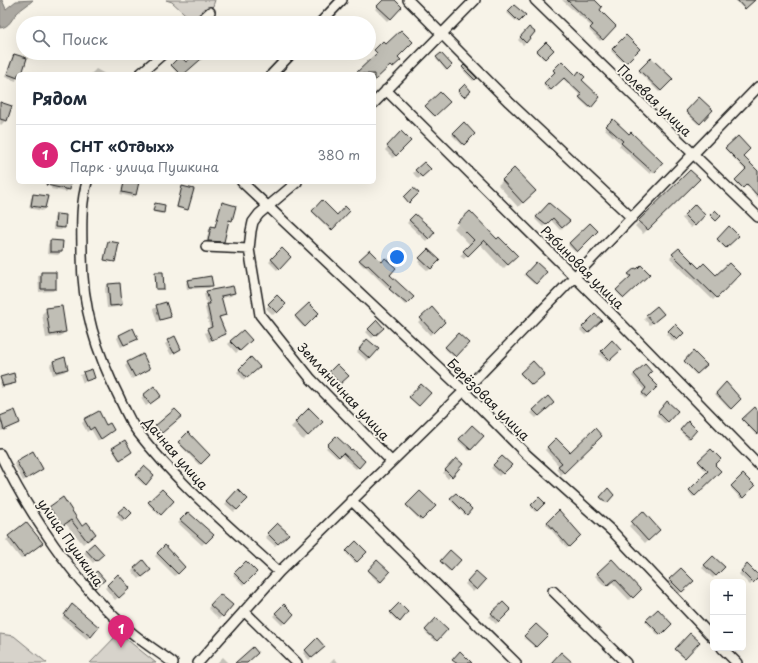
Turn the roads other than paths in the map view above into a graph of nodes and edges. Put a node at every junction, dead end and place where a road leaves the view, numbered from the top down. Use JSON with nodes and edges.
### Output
{"nodes":[{"id":1,"x":342,"y":0,"type":"edge"},
{"id":2,"x":408,"y":0,"type":"edge"},
{"id":3,"x":475,"y":0,"type":"edge"},
{"id":4,"x":535,"y":0,"type":"edge"},
{"id":5,"x":210,"y":12,"type":"dead end"},
{"id":6,"x":206,"y":16,"type":"edge"},
{"id":7,"x":327,"y":16,"type":"edge"},
{"id":8,"x":441,"y":34,"type":"junction"},
{"id":9,"x":156,"y":60,"type":"edge"},
{"id":10,"x":285,"y":60,"type":"edge"},
{"id":11,"x":142,"y":72,"type":"edge"},
{"id":12,"x":274,"y":72,"type":"edge"},
{"id":13,"x":758,"y":87,"type":"edge"},
{"id":14,"x":386,"y":90,"type":"junction"},
{"id":15,"x":376,"y":101,"type":"edge"},
{"id":16,"x":693,"y":154,"type":"junction"},
{"id":17,"x":86,"y":184,"type":"edge"},
{"id":18,"x":244,"y":184,"type":"edge"},
{"id":19,"x":295,"y":184,"type":"edge"},
{"id":20,"x":269,"y":207,"type":"junction"},
{"id":21,"x":758,"y":217,"type":"edge"},
{"id":22,"x":632,"y":218,"type":"junction"},
{"id":23,"x":206,"y":247,"type":"dead end"},
{"id":24,"x":249,"y":249,"type":"junction"},
{"id":25,"x":574,"y":276,"type":"junction"},
{"id":26,"x":464,"y":391,"type":"junction"},
{"id":27,"x":1,"y":457,"type":"edge"},
{"id":28,"x":391,"y":461,"type":"junction"},
{"id":29,"x":758,"y":464,"type":"edge"},
{"id":30,"x":351,"y":500,"type":"junction"},
{"id":31,"x":279,"y":572,"type":"junction"},
{"id":32,"x":554,"y":591,"type":"dead end"},
{"id":33,"x":244,"y":611,"type":"junction"},
{"id":34,"x":710,"y":635,"type":"edge"},
{"id":35,"x":725,"y":651,"type":"edge"},
{"id":36,"x":173,"y":663,"type":"edge"},
{"id":37,"x":198,"y":663,"type":"edge"},
{"id":38,"x":297,"y":663,"type":"edge"},
{"id":39,"x":516,"y":663,"type":"edge"},
{"id":40,"x":626,"y":663,"type":"edge"},
{"id":41,"x":737,"y":663,"type":"edge"}],
"edges":[{"from":1,"to":7,"type":"street"},
{"from":2,"to":8,"type":"street"},
{"from":3,"to":8,"type":"street"},
{"from":4,"to":16,"type":"street","name":"Полевая улица"},
{"from":5,"to":6,"type":"street"},
{"from":8,"to":14,"type":"street"},
{"from":8,"to":22,"type":"street"},
{"from":9,"to":11,"type":"street"},
{"from":10,"to":12,"type":"street"},
{"from":13,"to":16,"type":"street"},
{"from":14,"to":15,"type":"street"},
{"from":14,"to":25,"type":"street","name":"Рябиновая улица"},
{"from":16,"to":21,"type":"street","name":"Полевая улица"},
{"from":16,"to":22,"type":"street"},
{"from":17,"to":31,"type":"street","name":"Дачная улица"},
{"from":18,"to":20,"type":"street","name":"Берёзовая улица"},
{"from":19,"to":20,"type":"street","name":"Земляничная улица"},
{"from":20,"to":24,"type":"street","name":"Земляничная улица"},
{"from":20,"to":26,"type":"street","name":"Берёзовая улица"},
{"from":22,"to":25,"type":"street"},
{"from":23,"to":24,"type":"street"},
{"from":24,"to":28,"type":"street","name":"Земляничная улица"},
{"from":25,"to":26,"type":"street"},
{"from":25,"to":29,"type":"street","name":"Рябиновая улица"},
{"from":26,"to":28,"type":"street"},
{"from":26,"to":34,"type":"street","name":"Берёзовая улица"},
{"from":27,"to":36,"type":"street","name":"улица Пушкина"},
{"from":28,"to":30,"type":"street"},
{"from":30,"to":31,"type":"street"},
{"from":30,"to":39,"type":"street"},
{"from":31,"to":33,"type":"street"},
{"from":32,"to":40,"type":"street"},
{"from":33,"to":37,"type":"street"},
{"from":33,"to":38,"type":"street"},
{"from":35,"to":41,"type":"street"}]}
